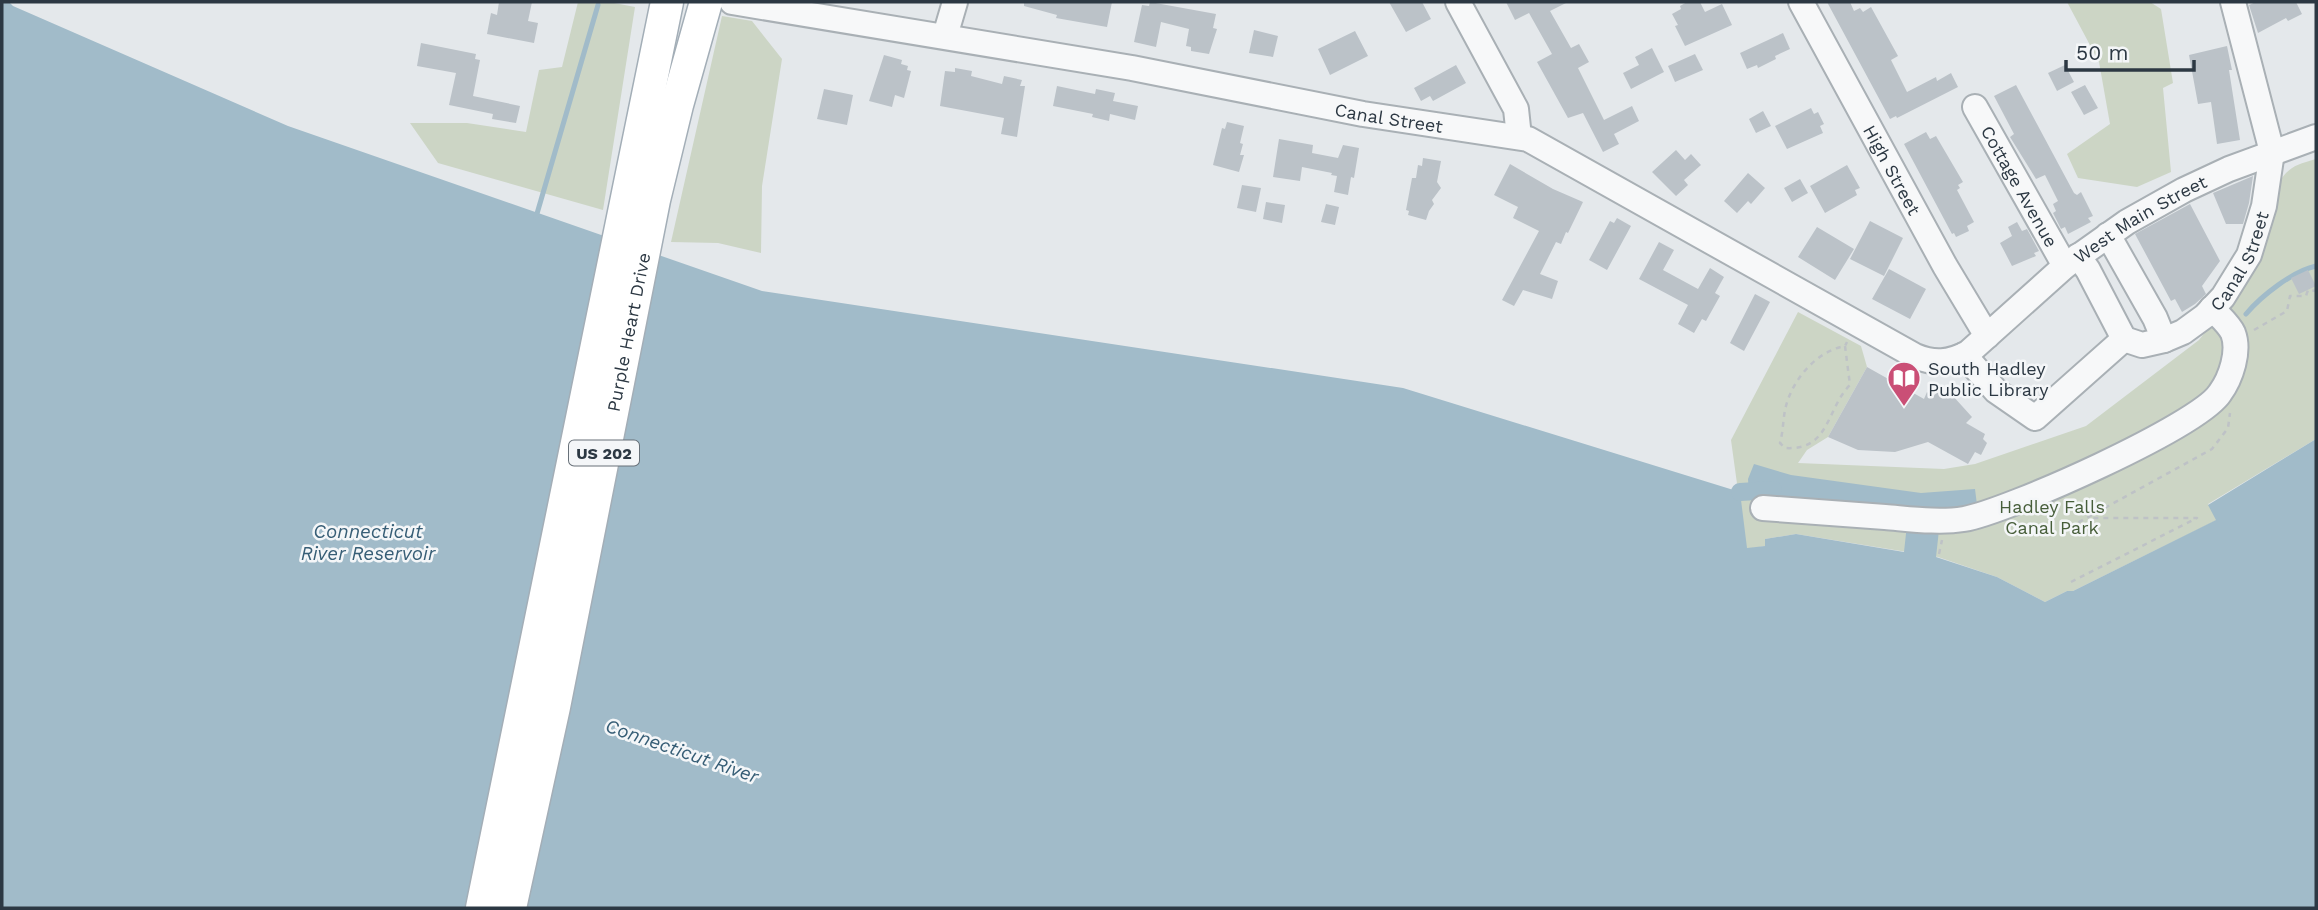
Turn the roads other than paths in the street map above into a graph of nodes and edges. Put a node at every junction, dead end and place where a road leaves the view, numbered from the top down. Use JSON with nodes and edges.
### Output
{"nodes":[{"id":1,"x":667,"y":2,"type":"edge"},
{"id":2,"x":706,"y":2,"type":"edge"},
{"id":3,"x":732,"y":2,"type":"edge"},
{"id":4,"x":955,"y":2,"type":"edge"},
{"id":5,"x":1458,"y":2,"type":"edge"},
{"id":6,"x":1801,"y":2,"type":"edge"},
{"id":7,"x":2233,"y":2,"type":"edge"},
{"id":8,"x":945,"y":36,"type":"junction"},
{"id":9,"x":1975,"y":107,"type":"dead end"},
{"id":10,"x":1518,"y":136,"type":"junction"},
{"id":11,"x":2316,"y":137,"type":"edge"},
{"id":12,"x":2272,"y":152,"type":"junction"},
{"id":13,"x":641,"y":197,"type":"junction"},
{"id":14,"x":2108,"y":234,"type":"junction"},
{"id":15,"x":2072,"y":261,"type":"junction"},
{"id":16,"x":2212,"y":308,"type":"junction"},
{"id":17,"x":1987,"y":336,"type":"junction"},
{"id":18,"x":2124,"y":339,"type":"junction"},
{"id":19,"x":2164,"y":340,"type":"junction"},
{"id":20,"x":1964,"y":355,"type":"junction"},
{"id":21,"x":1763,"y":508,"type":"dead end"},
{"id":22,"x":540,"y":702,"type":"junction"},
{"id":23,"x":482,"y":908,"type":"edge"},
{"id":24,"x":510,"y":908,"type":"edge"}],
"edges":[{"from":1,"to":13,"type":"main road","name":"Purple Heart Drive","number":"US 202"},
{"from":2,"to":13,"type":"main road","name":"Purple Heart Drive","number":"US 202"},
{"from":3,"to":8,"type":"street","name":"Canal Street"},
{"from":4,"to":8,"type":"street"},
{"from":5,"to":10,"type":"street"},
{"from":6,"to":17,"type":"street","name":"High Street"},
{"from":7,"to":12,"type":"street"},
{"from":8,"to":10,"type":"street","name":"Canal Street"},
{"from":9,"to":15,"type":"street","name":"Cottage Avenue"},
{"from":10,"to":20,"type":"street","name":"Canal Street"},
{"from":11,"to":12,"type":"street","name":"West Main Street"},
{"from":12,"to":14,"type":"street","name":"West Main Street"},
{"from":12,"to":16,"type":"street","name":"Canal Street"},
{"from":13,"to":22,"type":"main road","name":"Purple Heart Drive","number":"US 202"},
{"from":14,"to":15,"type":"street","name":"West Main Street"},
{"from":14,"to":19,"type":"street"},
{"from":15,"to":17,"type":"street","name":"West Main Street"},
{"from":15,"to":18,"type":"street","name":"Cottage Avenue"},
{"from":16,"to":19,"type":"street","name":"Canal Street"},
{"from":16,"to":21,"type":"street"},
{"from":17,"to":20,"type":"street"},
{"from":18,"to":19,"type":"street"},
{"from":18,"to":20,"type":"street"},
{"from":22,"to":23,"type":"main road","number":"US 202"},
{"from":22,"to":24,"type":"main road","number":"US 202"}]}
